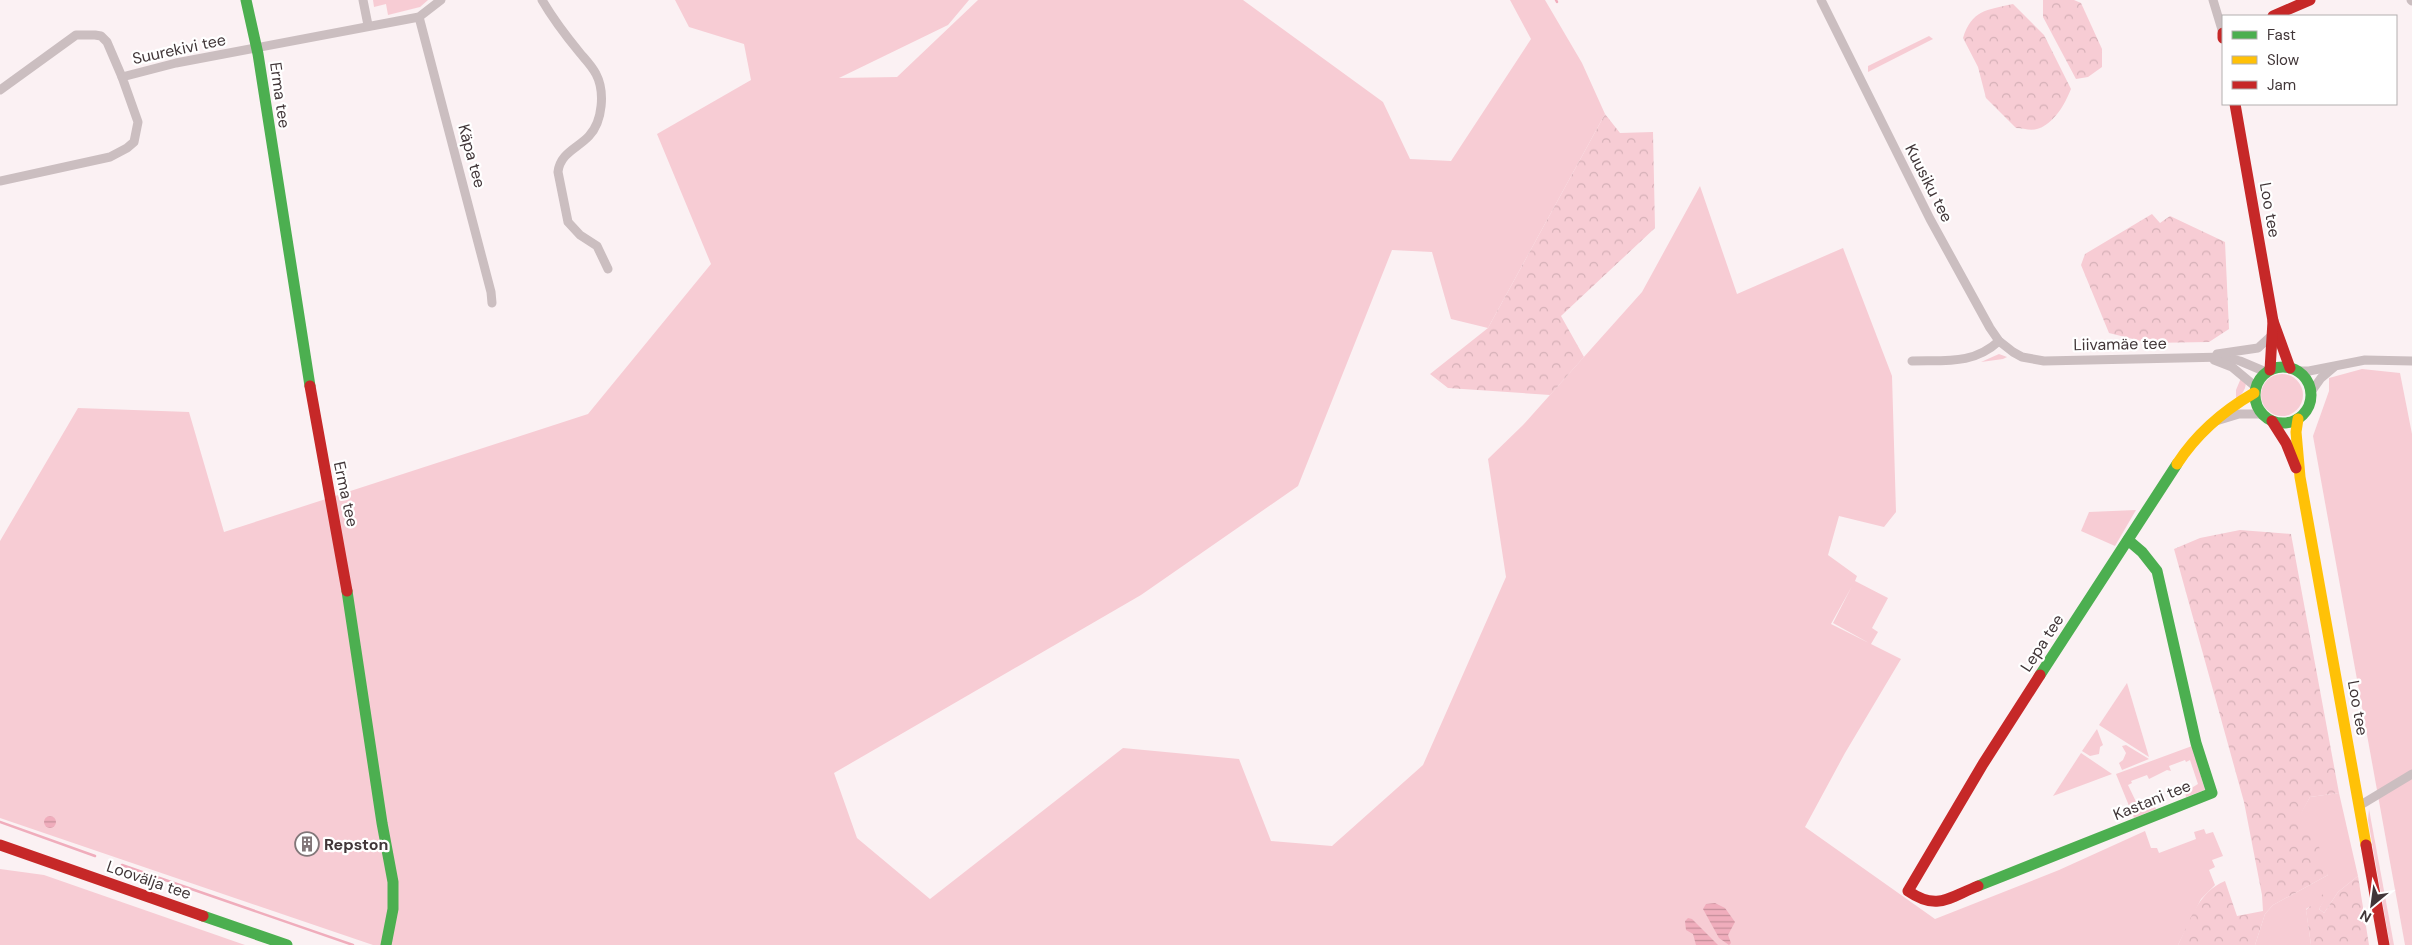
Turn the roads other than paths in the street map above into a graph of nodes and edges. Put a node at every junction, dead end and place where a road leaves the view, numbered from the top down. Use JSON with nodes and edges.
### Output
{"nodes":[{"id":1,"x":246,"y":0,"type":"edge"},
{"id":2,"x":363,"y":0,"type":"edge"},
{"id":3,"x":441,"y":0,"type":"edge"},
{"id":4,"x":542,"y":0,"type":"edge"},
{"id":5,"x":1821,"y":0,"type":"edge"},
{"id":6,"x":2213,"y":0,"type":"edge"},
{"id":7,"x":2310,"y":0,"type":"edge"},
{"id":8,"x":2275,"y":15,"type":"edge"},
{"id":9,"x":419,"y":17,"type":"junction"},
{"id":10,"x":368,"y":25,"type":"junction"},
{"id":11,"x":2222,"y":32,"type":"edge"},
{"id":12,"x":256,"y":49,"type":"junction"},
{"id":13,"x":122,"y":76,"type":"junction"},
{"id":14,"x":0,"y":90,"type":"edge"},
{"id":15,"x":2235,"y":105,"type":"edge"},
{"id":16,"x":0,"y":181,"type":"edge"},
{"id":17,"x":608,"y":269,"type":"dead end"},
{"id":18,"x":492,"y":303,"type":"dead end"},
{"id":19,"x":2273,"y":321,"type":"junction"},
{"id":20,"x":2270,"y":337,"type":"junction"},
{"id":21,"x":1999,"y":341,"type":"junction"},
{"id":22,"x":2207,"y":357,"type":"junction"},
{"id":23,"x":2034,"y":360,"type":"joint"},
{"id":24,"x":1912,"y":361,"type":"dead end"},
{"id":25,"x":2412,"y":361,"type":"edge"},
{"id":26,"x":2336,"y":365,"type":"junction"},
{"id":27,"x":2293,"y":369,"type":"junction"},
{"id":28,"x":2268,"y":371,"type":"junction"},
{"id":29,"x":2255,"y":390,"type":"junction"},
{"id":30,"x":2311,"y":392,"type":"junction"},
{"id":31,"x":2267,"y":418,"type":"junction"},
{"id":32,"x":2298,"y":419,"type":"junction"},
{"id":33,"x":2214,"y":421,"type":"junction"},
{"id":34,"x":2300,"y":478,"type":"junction"},
{"id":35,"x":2128,"y":540,"type":"junction"},
{"id":36,"x":2412,"y":774,"type":"edge"},
{"id":37,"x":2359,"y":806,"type":"junction"},
{"id":38,"x":0,"y":845,"type":"edge"},
{"id":39,"x":1908,"y":891,"type":"joint"},
{"id":40,"x":287,"y":945,"type":"edge"},
{"id":41,"x":386,"y":945,"type":"edge"},
{"id":42,"x":2384,"y":945,"type":"edge"}],
"edges":[{"from":1,"to":12,"type":"street","name":"Erma tee"},
{"from":2,"to":10,"type":"street"},
{"from":3,"to":9,"type":"street"},
{"from":4,"to":17,"type":"street"},
{"from":5,"to":21,"type":"street","name":"Kuusiku tee"},
{"from":6,"to":11,"type":"street"},
{"from":7,"to":8,"type":"street"},
{"from":9,"to":10,"type":"street","name":"Suurekivi tee"},
{"from":9,"to":18,"type":"street","name":"Käpa tee"},
{"from":10,"to":12,"type":"street","name":"Suurekivi tee"},
{"from":12,"to":13,"type":"street","name":"Suurekivi tee"},
{"from":12,"to":41,"type":"street","name":"Erma tee"},
{"from":13,"to":14,"type":"street"},
{"from":13,"to":16,"type":"street","name":"Suurekivi tee"},
{"from":15,"to":19,"type":"street","name":"Loo tee"},
{"from":19,"to":20,"type":"street","name":"Loo tee"},
{"from":19,"to":27,"type":"street","name":"Loo tee"},
{"from":20,"to":22,"type":"street"},
{"from":20,"to":28,"type":"street","name":"Loo tee"},
{"from":21,"to":23,"type":"street","name":"Kuusiku tee"},
{"from":21,"to":24,"type":"street"},
{"from":22,"to":23,"type":"street","name":"Liivamäe tee"},
{"from":22,"to":28,"type":"street","name":"Liivamäe tee"},
{"from":22,"to":29,"type":"street","name":"Liivamäe tee"},
{"from":25,"to":26,"type":"street"},
{"from":26,"to":27,"type":"street"},
{"from":26,"to":30,"type":"street"},
{"from":27,"to":28,"type":"street"},
{"from":27,"to":30,"type":"street"},
{"from":28,"to":29,"type":"street"},
{"from":29,"to":31,"type":"street"},
{"from":29,"to":33,"type":"street","name":"Lepa tee"},
{"from":30,"to":32,"type":"street"},
{"from":31,"to":32,"type":"street"},
{"from":31,"to":33,"type":"street","name":"Lepa tee"},
{"from":31,"to":34,"type":"street","name":"Loo tee"},
{"from":32,"to":34,"type":"street","name":"Loo tee"},
{"from":33,"to":35,"type":"street","name":"Lepa tee"},
{"from":34,"to":37,"type":"street","name":"Loo tee"},
{"from":35,"to":39,"type":"street","name":"Lepa tee"},
{"from":35,"to":39,"type":"street","name":"Kastani tee"},
{"from":36,"to":37,"type":"street"},
{"from":37,"to":42,"type":"street","name":"Loo tee"},
{"from":38,"to":40,"type":"street","name":"Loovälja tee"}]}
